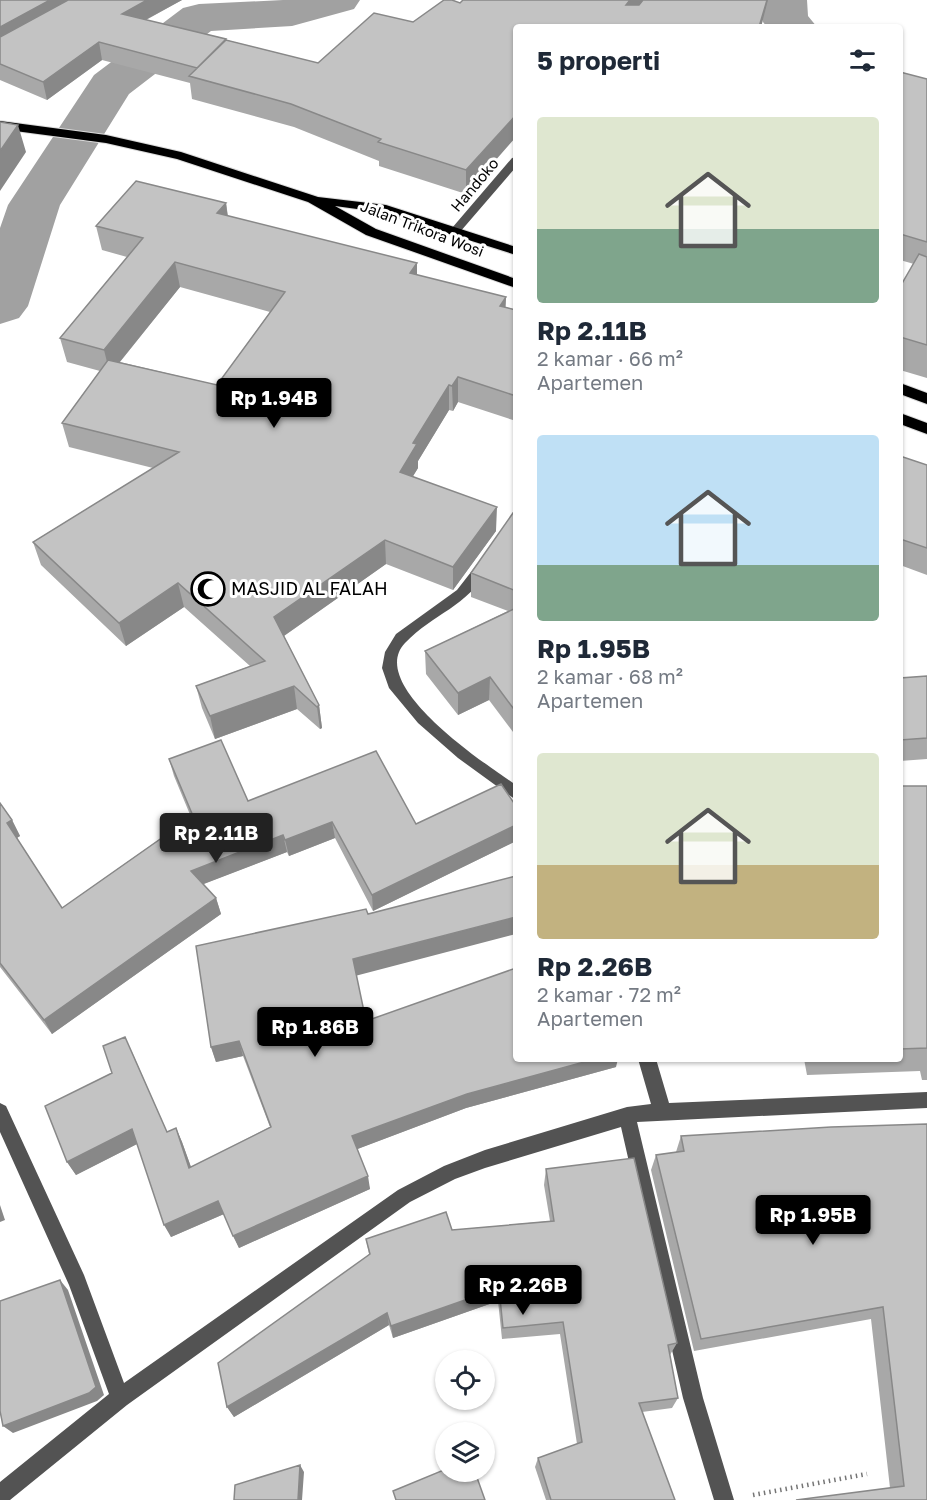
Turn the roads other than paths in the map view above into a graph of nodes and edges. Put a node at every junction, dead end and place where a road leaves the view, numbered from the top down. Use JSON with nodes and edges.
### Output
{"nodes":[{"id":1,"x":0,"y":125,"type":"edge"},
{"id":2,"x":513,"y":164,"type":"edge"},
{"id":3,"x":312,"y":200,"type":"junction"},
{"id":4,"x":456,"y":230,"type":"junction"},
{"id":5,"x":513,"y":250,"type":"edge"},
{"id":6,"x":513,"y":283,"type":"edge"},
{"id":7,"x":903,"y":389,"type":"edge"},
{"id":8,"x":927,"y":399,"type":"edge"},
{"id":9,"x":903,"y":419,"type":"edge"},
{"id":10,"x":927,"y":429,"type":"edge"},
{"id":11,"x":491,"y":556,"type":"edge"},
{"id":12,"x":513,"y":792,"type":"edge"},
{"id":13,"x":648,"y":1062,"type":"edge"},
{"id":14,"x":927,"y":1100,"type":"edge"},
{"id":15,"x":662,"y":1110,"type":"junction"},
{"id":16,"x":0,"y":1112,"type":"edge"},
{"id":17,"x":627,"y":1116,"type":"junction"},
{"id":18,"x":120,"y":1398,"type":"junction"},
{"id":19,"x":0,"y":1495,"type":"edge"},
{"id":20,"x":724,"y":1500,"type":"edge"}],
"edges":[{"from":1,"to":3,"type":"highway"},
{"from":2,"to":4,"type":"street","name":"Handoko"},
{"from":3,"to":4,"type":"highway","name":"Jalan Trikora Wosi"},
{"from":3,"to":6,"type":"highway","name":"Jalan Trikora Wosi"},
{"from":4,"to":5,"type":"highway","name":"Jalan Trikora Wosi"},
{"from":7,"to":8,"type":"highway"},
{"from":9,"to":10,"type":"highway"},
{"from":11,"to":12,"type":"street"},
{"from":13,"to":15,"type":"street"},
{"from":14,"to":15,"type":"street"},
{"from":15,"to":17,"type":"street"},
{"from":16,"to":18,"type":"street"},
{"from":17,"to":18,"type":"street"},
{"from":17,"to":20,"type":"street"},
{"from":18,"to":19,"type":"street"}]}
